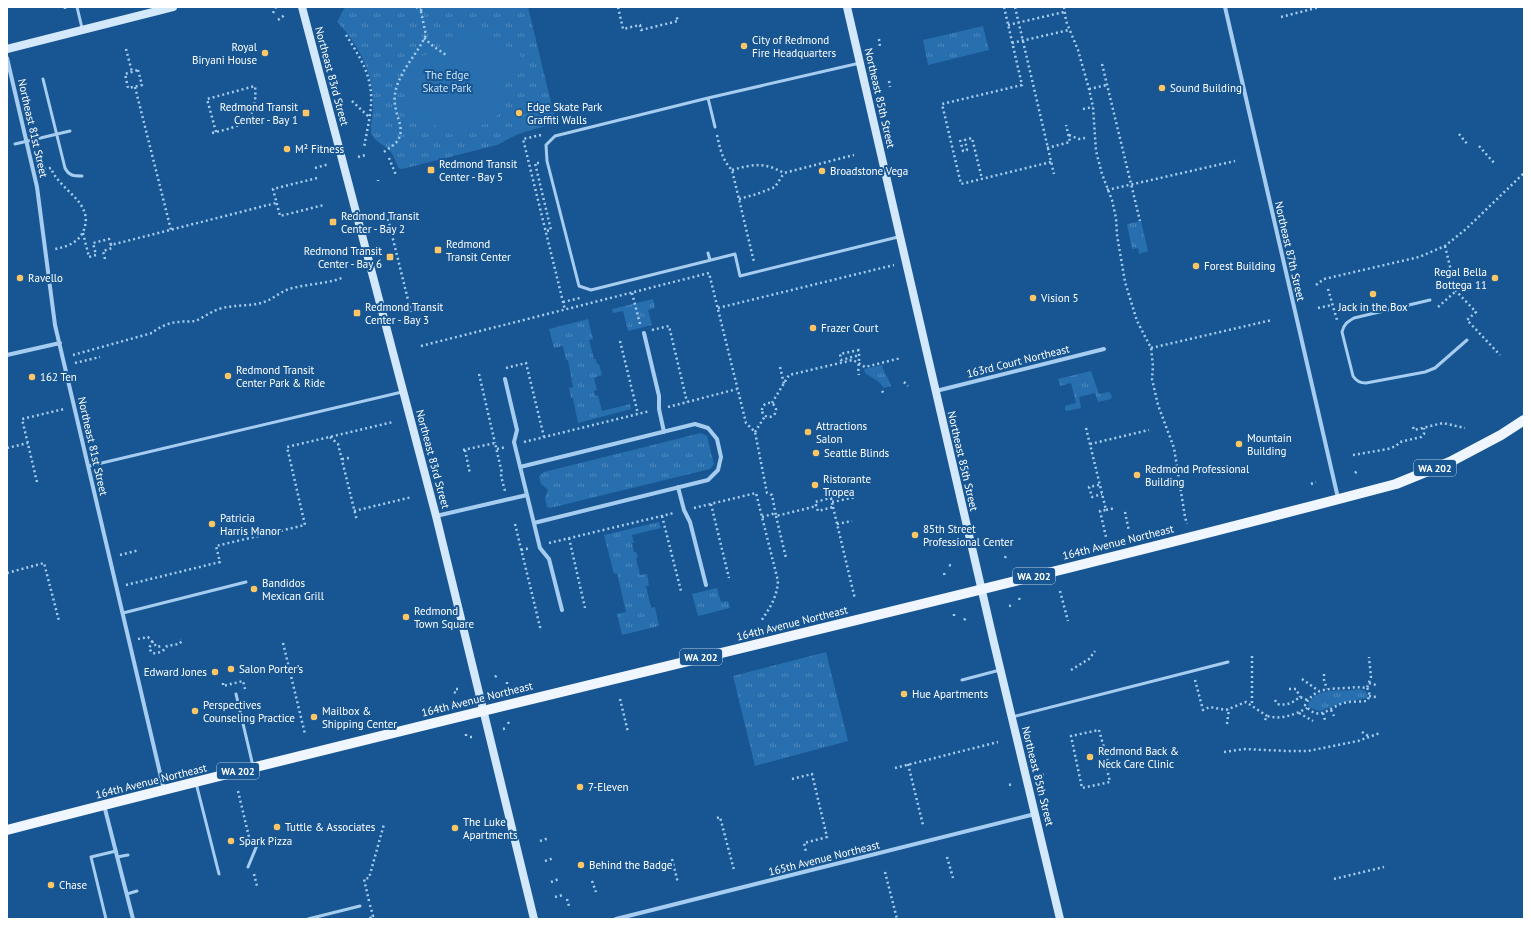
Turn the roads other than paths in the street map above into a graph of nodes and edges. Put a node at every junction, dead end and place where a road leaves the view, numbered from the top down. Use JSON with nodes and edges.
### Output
{"nodes":[{"id":1,"x":78,"y":7,"type":"edge"},
{"id":2,"x":173,"y":7,"type":"edge"},
{"id":3,"x":302,"y":7,"type":"edge"},
{"id":4,"x":847,"y":7,"type":"edge"},
{"id":5,"x":1225,"y":7,"type":"edge"},
{"id":6,"x":155,"y":9,"type":"edge"},
{"id":7,"x":82,"y":30,"type":"junction"},
{"id":8,"x":7,"y":49,"type":"edge"},
{"id":9,"x":7,"y":58,"type":"edge"},
{"id":10,"x":860,"y":63,"type":"junction"},
{"id":11,"x":43,"y":79,"type":"dead end"},
{"id":12,"x":708,"y":98,"type":"junction"},
{"id":13,"x":715,"y":127,"type":"road end"},
{"id":14,"x":70,"y":131,"type":"dead end"},
{"id":15,"x":57,"y":134,"type":"junction"},
{"id":16,"x":27,"y":142,"type":"junction"},
{"id":17,"x":15,"y":144,"type":"dead end"},
{"id":18,"x":82,"y":176,"type":"dead end"},
{"id":19,"x":900,"y":236,"type":"junction"},
{"id":20,"x":708,"y":253,"type":"dead end"},
{"id":21,"x":710,"y":260,"type":"junction"},
{"id":22,"x":1430,"y":300,"type":"dead end"},
{"id":23,"x":644,"y":333,"type":"dead end"},
{"id":24,"x":1467,"y":340,"type":"dead end"},
{"id":25,"x":60,"y":343,"type":"junction"},
{"id":26,"x":1104,"y":349,"type":"dead end"},
{"id":27,"x":7,"y":355,"type":"edge"},
{"id":28,"x":505,"y":379,"type":"dead end"},
{"id":29,"x":403,"y":391,"type":"junction"},
{"id":30,"x":936,"y":391,"type":"junction"},
{"id":31,"x":1524,"y":420,"type":"edge"},
{"id":32,"x":664,"y":432,"type":"junction"},
{"id":33,"x":89,"y":466,"type":"junction"},
{"id":34,"x":520,"y":467,"type":"junction"},
{"id":35,"x":678,"y":487,"type":"junction"},
{"id":36,"x":527,"y":495,"type":"junction"},
{"id":37,"x":1338,"y":498,"type":"junction"},
{"id":38,"x":436,"y":516,"type":"junction"},
{"id":39,"x":534,"y":522,"type":"junction"},
{"id":40,"x":246,"y":582,"type":"dead end"},
{"id":41,"x":706,"y":585,"type":"dead end"},
{"id":42,"x":981,"y":589,"type":"junction"},
{"id":43,"x":562,"y":610,"type":"dead end"},
{"id":44,"x":123,"y":613,"type":"junction"},
{"id":45,"x":1228,"y":662,"type":"dead end"},
{"id":46,"x":1000,"y":670,"type":"junction"},
{"id":47,"x":962,"y":680,"type":"dead end"},
{"id":48,"x":236,"y":694,"type":"dead end"},
{"id":49,"x":483,"y":710,"type":"junction"},
{"id":50,"x":1012,"y":717,"type":"junction"},
{"id":51,"x":253,"y":767,"type":"junction"},
{"id":52,"x":196,"y":782,"type":"junction"},
{"id":53,"x":164,"y":790,"type":"junction"},
{"id":54,"x":104,"y":805,"type":"junction"},
{"id":55,"x":1036,"y":814,"type":"junction"},
{"id":56,"x":7,"y":830,"type":"edge"},
{"id":57,"x":260,"y":838,"type":"dead end"},
{"id":58,"x":116,"y":850,"type":"junction"},
{"id":59,"x":128,"y":855,"type":"dead end"},
{"id":60,"x":117,"y":857,"type":"junction"},
{"id":61,"x":248,"y":866,"type":"dead end"},
{"id":62,"x":219,"y":874,"type":"dead end"},
{"id":63,"x":137,"y":891,"type":"dead end"},
{"id":64,"x":127,"y":894,"type":"junction"},
{"id":65,"x":360,"y":906,"type":"dead end"},
{"id":66,"x":106,"y":919,"type":"edge"},
{"id":67,"x":133,"y":919,"type":"edge"},
{"id":68,"x":308,"y":919,"type":"edge"},
{"id":69,"x":534,"y":919,"type":"edge"},
{"id":70,"x":616,"y":919,"type":"edge"},
{"id":71,"x":1060,"y":919,"type":"edge"}],
"edges":[{"from":1,"to":7,"type":"lane"},
{"from":2,"to":6,"type":"street"},
{"from":3,"to":29,"type":"street","name":"Northeast 83rd Street"},
{"from":4,"to":10,"type":"street","name":"Northeast 85th Street"},
{"from":5,"to":37,"type":"street","name":"Northeast 87th Street"},
{"from":6,"to":7,"type":"street"},
{"from":7,"to":8,"type":"street"},
{"from":9,"to":16,"type":"street","name":"Northeast 81st Street"},
{"from":10,"to":12,"type":"lane"},
{"from":10,"to":19,"type":"street","name":"Northeast 85th Street"},
{"from":11,"to":15,"type":"lane"},
{"from":12,"to":13,"type":"lane"},
{"from":12,"to":21,"type":"lane"},
{"from":14,"to":15,"type":"lane"},
{"from":15,"to":16,"type":"lane"},
{"from":15,"to":18,"type":"lane"},
{"from":16,"to":17,"type":"lane"},
{"from":16,"to":25,"type":"street","name":"Northeast 81st Street"},
{"from":19,"to":21,"type":"lane"},
{"from":19,"to":30,"type":"street","name":"Northeast 85th Street"},
{"from":20,"to":21,"type":"lane"},
{"from":22,"to":24,"type":"lane"},
{"from":23,"to":32,"type":"street"},
{"from":25,"to":27,"type":"street"},
{"from":25,"to":33,"type":"street","name":"Northeast 81st Street"},
{"from":26,"to":30,"type":"street","name":"163rd Court Northeast"},
{"from":28,"to":34,"type":"street"},
{"from":29,"to":33,"type":"lane"},
{"from":29,"to":38,"type":"street","name":"Northeast 83rd Street"},
{"from":30,"to":42,"type":"street","name":"Northeast 85th Street"},
{"from":31,"to":37,"type":"main road","name":"164th Avenue Northeast","number":"WA 202"},
{"from":32,"to":34,"type":"street"},
{"from":32,"to":35,"type":"street"},
{"from":33,"to":44,"type":"street","name":"Northeast 81st Street"},
{"from":34,"to":36,"type":"street"},
{"from":35,"to":39,"type":"street"},
{"from":35,"to":41,"type":"street"},
{"from":36,"to":38,"type":"street"},
{"from":36,"to":39,"type":"street"},
{"from":37,"to":42,"type":"main road","name":"164th Avenue Northeast","number":"WA 202"},
{"from":38,"to":49,"type":"street","name":"Northeast 83rd Street"},
{"from":39,"to":43,"type":"street"},
{"from":40,"to":44,"type":"lane"},
{"from":42,"to":46,"type":"street","name":"Northeast 85th Street"},
{"from":42,"to":49,"type":"main road","name":"164th Avenue Northeast","number":"WA 202"},
{"from":44,"to":53,"type":"street","name":"Northeast 81st Street"},
{"from":45,"to":50,"type":"lane"},
{"from":46,"to":47,"type":"lane"},
{"from":46,"to":50,"type":"street","name":"Northeast 85th Street"},
{"from":48,"to":51,"type":"lane"},
{"from":49,"to":51,"type":"main road","name":"164th Avenue Northeast","number":"WA 202"},
{"from":49,"to":69,"type":"street","name":"Northeast 83rd Street"},
{"from":50,"to":55,"type":"street","name":"Northeast 85th Street"},
{"from":51,"to":52,"type":"main road","name":"164th Avenue Northeast","number":"WA 202"},
{"from":52,"to":53,"type":"main road","name":"164th Avenue Northeast","number":"WA 202"},
{"from":52,"to":62,"type":"lane"},
{"from":53,"to":54,"type":"main road","name":"164th Avenue Northeast","number":"WA 202"},
{"from":54,"to":56,"type":"main road","name":"164th Avenue Northeast","number":"WA 202"},
{"from":54,"to":58,"type":"street"},
{"from":55,"to":70,"type":"street","name":"165th Avenue Northeast"},
{"from":55,"to":71,"type":"street","name":"Northeast 85th Street"},
{"from":57,"to":61,"type":"lane"},
{"from":58,"to":60,"type":"street"},
{"from":58,"to":66,"type":"lane"},
{"from":59,"to":60,"type":"lane"},
{"from":60,"to":64,"type":"street"},
{"from":63,"to":64,"type":"lane"},
{"from":64,"to":67,"type":"street"},
{"from":65,"to":68,"type":"lane"}]}
